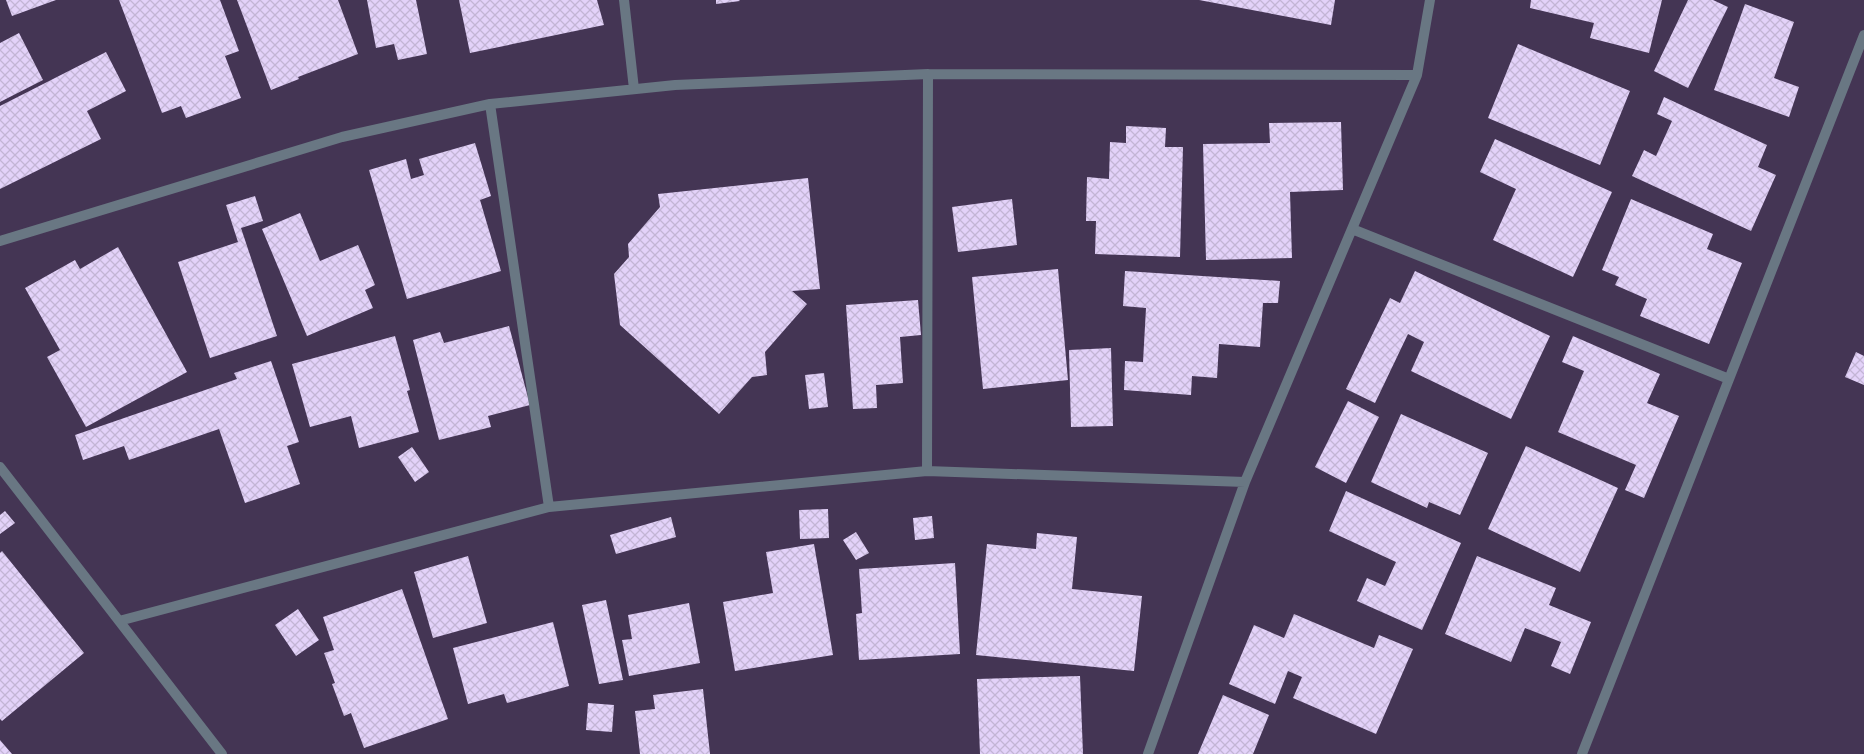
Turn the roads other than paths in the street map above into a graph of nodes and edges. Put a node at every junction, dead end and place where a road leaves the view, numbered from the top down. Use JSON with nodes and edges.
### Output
{"nodes":[{"id":1,"x":624,"y":0,"type":"edge"},
{"id":2,"x":1430,"y":0,"type":"edge"},
{"id":3,"x":1864,"y":35,"type":"edge"},
{"id":4,"x":928,"y":74,"type":"junction"},
{"id":5,"x":1417,"y":76,"type":"junction"},
{"id":6,"x":634,"y":89,"type":"junction"},
{"id":7,"x":490,"y":104,"type":"junction"},
{"id":8,"x":1352,"y":229,"type":"junction"},
{"id":9,"x":0,"y":241,"type":"edge"},
{"id":10,"x":1729,"y":379,"type":"junction"},
{"id":11,"x":1,"y":470,"type":"edge"},
{"id":12,"x":927,"y":471,"type":"junction"},
{"id":13,"x":1245,"y":482,"type":"junction"},
{"id":14,"x":549,"y":506,"type":"junction"},
{"id":15,"x":119,"y":621,"type":"junction"},
{"id":16,"x":222,"y":754,"type":"edge"},
{"id":17,"x":1148,"y":754,"type":"edge"},
{"id":18,"x":1582,"y":754,"type":"edge"}],
"edges":[{"from":1,"to":6,"type":"street"},
{"from":2,"to":5,"type":"street"},
{"from":3,"to":10,"type":"street"},
{"from":4,"to":5,"type":"street"},
{"from":4,"to":6,"type":"street"},
{"from":4,"to":12,"type":"street"},
{"from":5,"to":8,"type":"street"},
{"from":6,"to":7,"type":"street"},
{"from":7,"to":9,"type":"street"},
{"from":7,"to":14,"type":"street"},
{"from":8,"to":10,"type":"street"},
{"from":8,"to":13,"type":"street"},
{"from":10,"to":18,"type":"street"},
{"from":11,"to":15,"type":"street"},
{"from":12,"to":13,"type":"street"},
{"from":12,"to":14,"type":"street"},
{"from":13,"to":17,"type":"street"},
{"from":14,"to":15,"type":"street"},
{"from":15,"to":16,"type":"street"}]}
